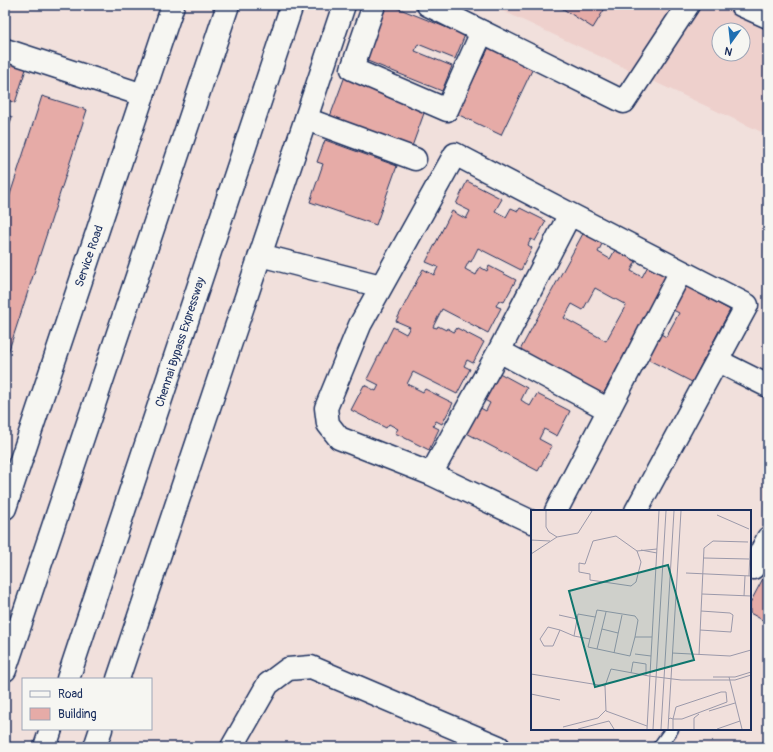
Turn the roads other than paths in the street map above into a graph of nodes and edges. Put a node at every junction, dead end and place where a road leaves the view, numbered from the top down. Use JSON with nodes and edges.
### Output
{"nodes":[{"id":1,"x":173,"y":5,"type":"edge"},
{"id":2,"x":292,"y":5,"type":"edge"},
{"id":3,"x":344,"y":5,"type":"edge"},
{"id":4,"x":374,"y":5,"type":"edge"},
{"id":5,"x":428,"y":5,"type":"edge"},
{"id":6,"x":688,"y":5,"type":"edge"},
{"id":7,"x":741,"y":5,"type":"edge"},
{"id":8,"x":225,"y":13,"type":"edge"},
{"id":9,"x":768,"y":17,"type":"edge"},
{"id":10,"x":482,"y":32,"type":"junction"},
{"id":11,"x":5,"y":50,"type":"edge"},
{"id":12,"x":143,"y":95,"type":"junction"},
{"id":13,"x":306,"y":119,"type":"junction"},
{"id":14,"x":415,"y":159,"type":"dead end"},
{"id":15,"x":570,"y":214,"type":"junction"},
{"id":16,"x":260,"y":255,"type":"junction"},
{"id":17,"x":681,"y":271,"type":"junction"},
{"id":18,"x":381,"y":286,"type":"junction"},
{"id":19,"x":499,"y":351,"type":"junction"},
{"id":20,"x":718,"y":361,"type":"junction"},
{"id":21,"x":768,"y":386,"type":"edge"},
{"id":22,"x":609,"y":410,"type":"junction"},
{"id":23,"x":431,"y":474,"type":"junction"},
{"id":24,"x":5,"y":508,"type":"edge"},
{"id":25,"x":557,"y":510,"type":"edge"},
{"id":26,"x":639,"y":510,"type":"edge"},
{"id":27,"x":531,"y":522,"type":"edge"},
{"id":28,"x":768,"y":538,"type":"edge"},
{"id":29,"x":751,"y":567,"type":"edge"},
{"id":30,"x":5,"y":670,"type":"edge"},
{"id":31,"x":68,"y":678,"type":"edge"},
{"id":32,"x":118,"y":678,"type":"edge"},
{"id":33,"x":51,"y":730,"type":"edge"},
{"id":34,"x":101,"y":730,"type":"edge"},
{"id":35,"x":671,"y":730,"type":"edge"},
{"id":36,"x":45,"y":747,"type":"edge"},
{"id":37,"x":95,"y":747,"type":"edge"},
{"id":38,"x":232,"y":747,"type":"edge"},
{"id":39,"x":499,"y":747,"type":"edge"},
{"id":40,"x":659,"y":747,"type":"edge"}],
"edges":[{"from":1,"to":12,"type":"main road","name":"Service Road"},
{"from":2,"to":31,"type":"main road","name":"Chennai Bypass Expressway"},
{"from":3,"to":13,"type":"main road"},
{"from":4,"to":10,"type":"main road"},
{"from":5,"to":10,"type":"main road"},
{"from":6,"to":10,"type":"main road"},
{"from":7,"to":9,"type":"main road"},
{"from":8,"to":30,"type":"main road"},
{"from":11,"to":12,"type":"main road"},
{"from":12,"to":24,"type":"main road","name":"Service Road"},
{"from":13,"to":14,"type":"main road"},
{"from":13,"to":16,"type":"main road"},
{"from":15,"to":17,"type":"main road"},
{"from":15,"to":18,"type":"main road"},
{"from":15,"to":19,"type":"main road"},
{"from":16,"to":18,"type":"main road"},
{"from":16,"to":32,"type":"main road"},
{"from":17,"to":20,"type":"main road"},
{"from":17,"to":22,"type":"main road"},
{"from":18,"to":23,"type":"main road"},
{"from":19,"to":22,"type":"main road"},
{"from":19,"to":23,"type":"main road"},
{"from":20,"to":21,"type":"main road"},
{"from":20,"to":26,"type":"main road"},
{"from":22,"to":25,"type":"main road"},
{"from":23,"to":27,"type":"main road"},
{"from":28,"to":29,"type":"main road"},
{"from":33,"to":36,"type":"main road"},
{"from":34,"to":37,"type":"main road"},
{"from":35,"to":40,"type":"lane"},
{"from":38,"to":39,"type":"main road"}]}
